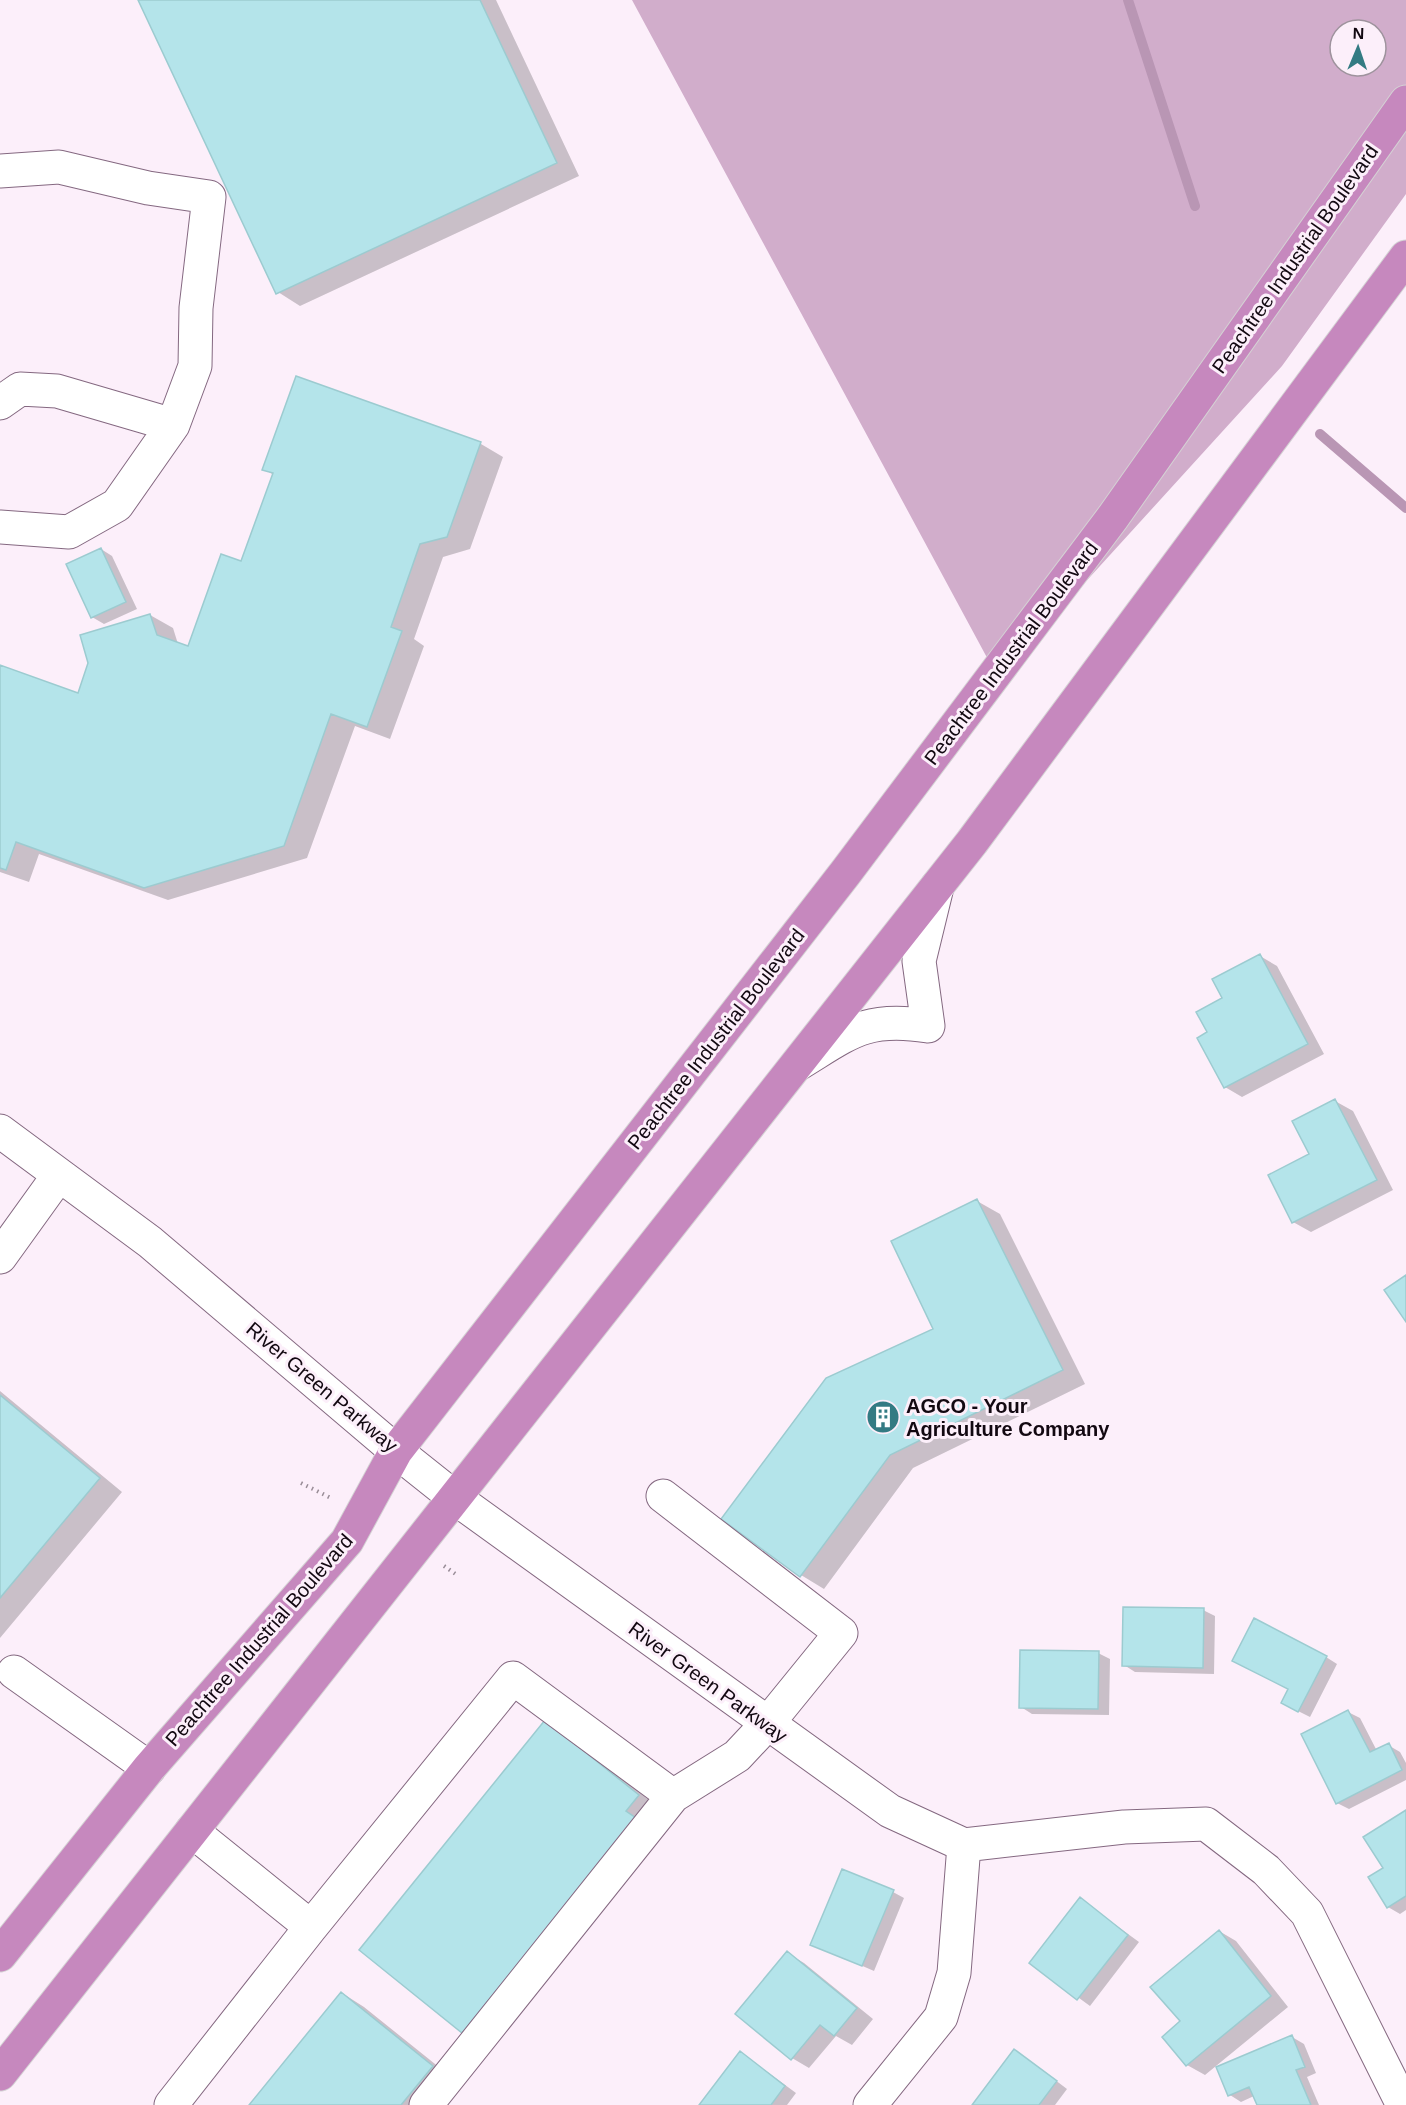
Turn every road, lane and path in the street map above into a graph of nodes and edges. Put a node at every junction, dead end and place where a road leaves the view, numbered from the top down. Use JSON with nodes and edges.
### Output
{"nodes":[{"id":1,"x":1406,"y":102,"type":"edge"},
{"id":2,"x":0,"y":171,"type":"edge"},
{"id":3,"x":1406,"y":257,"type":"edge"},
{"id":4,"x":0,"y":403,"type":"edge"},
{"id":5,"x":173,"y":425,"type":"junction"},
{"id":6,"x":0,"y":527,"type":"edge"},
{"id":7,"x":937,"y":887,"type":"junction"},
{"id":8,"x":796,"y":1066,"type":"junction"},
{"id":9,"x":0,"y":1131,"type":"edge"},
{"id":10,"x":59,"y":1175,"type":"junction"},
{"id":11,"x":0,"y":1257,"type":"edge"},
{"id":12,"x":396,"y":1451,"type":"junction"},
{"id":13,"x":663,"y":1496,"type":"dead end"},
{"id":14,"x":455,"y":1498,"type":"junction"},
{"id":15,"x":14,"y":1671,"type":"dead end"},
{"id":16,"x":767,"y":1724,"type":"junction"},
{"id":17,"x":149,"y":1768,"type":"junction"},
{"id":18,"x":673,"y":1796,"type":"junction"},
{"id":19,"x":192,"y":1832,"type":"junction"},
{"id":20,"x":964,"y":1845,"type":"junction"},
{"id":21,"x":311,"y":1927,"type":"junction"},
{"id":22,"x":0,"y":1955,"type":"edge"},
{"id":23,"x":0,"y":2074,"type":"edge"},
{"id":24,"x":171,"y":2105,"type":"edge"},
{"id":25,"x":426,"y":2105,"type":"edge"},
{"id":26,"x":870,"y":2105,"type":"edge"},
{"id":27,"x":1403,"y":2105,"type":"edge"}],
"edges":[{"from":1,"to":12,"type":"highway","name":"Peachtree Industrial Boulevard"},
{"from":2,"to":5,"type":"street"},
{"from":3,"to":7,"type":"highway"},
{"from":4,"to":5,"type":"street"},
{"from":5,"to":6,"type":"street"},
{"from":7,"to":8,"type":"highway"},
{"from":7,"to":8,"type":"street"},
{"from":8,"to":14,"type":"highway"},
{"from":9,"to":10,"type":"street","name":"River Green Parkway"},
{"from":10,"to":11,"type":"street"},
{"from":10,"to":12,"type":"street","name":"River Green Parkway"},
{"from":12,"to":14,"type":"street","name":"River Green Parkway"},
{"from":12,"to":17,"type":"highway","name":"Peachtree Industrial Boulevard"},
{"from":13,"to":16,"type":"street"},
{"from":14,"to":16,"type":"street","name":"River Green Parkway"},
{"from":14,"to":19,"type":"highway"},
{"from":15,"to":17,"type":"street"},
{"from":16,"to":18,"type":"street"},
{"from":16,"to":20,"type":"street","name":"River Green Parkway"},
{"from":17,"to":22,"type":"highway","name":"Peachtree Industrial Boulevard"},
{"from":18,"to":21,"type":"street"},
{"from":18,"to":25,"type":"street"},
{"from":19,"to":21,"type":"street"},
{"from":19,"to":23,"type":"highway"},
{"from":20,"to":26,"type":"street"},
{"from":20,"to":27,"type":"street"},
{"from":21,"to":24,"type":"street"}]}
